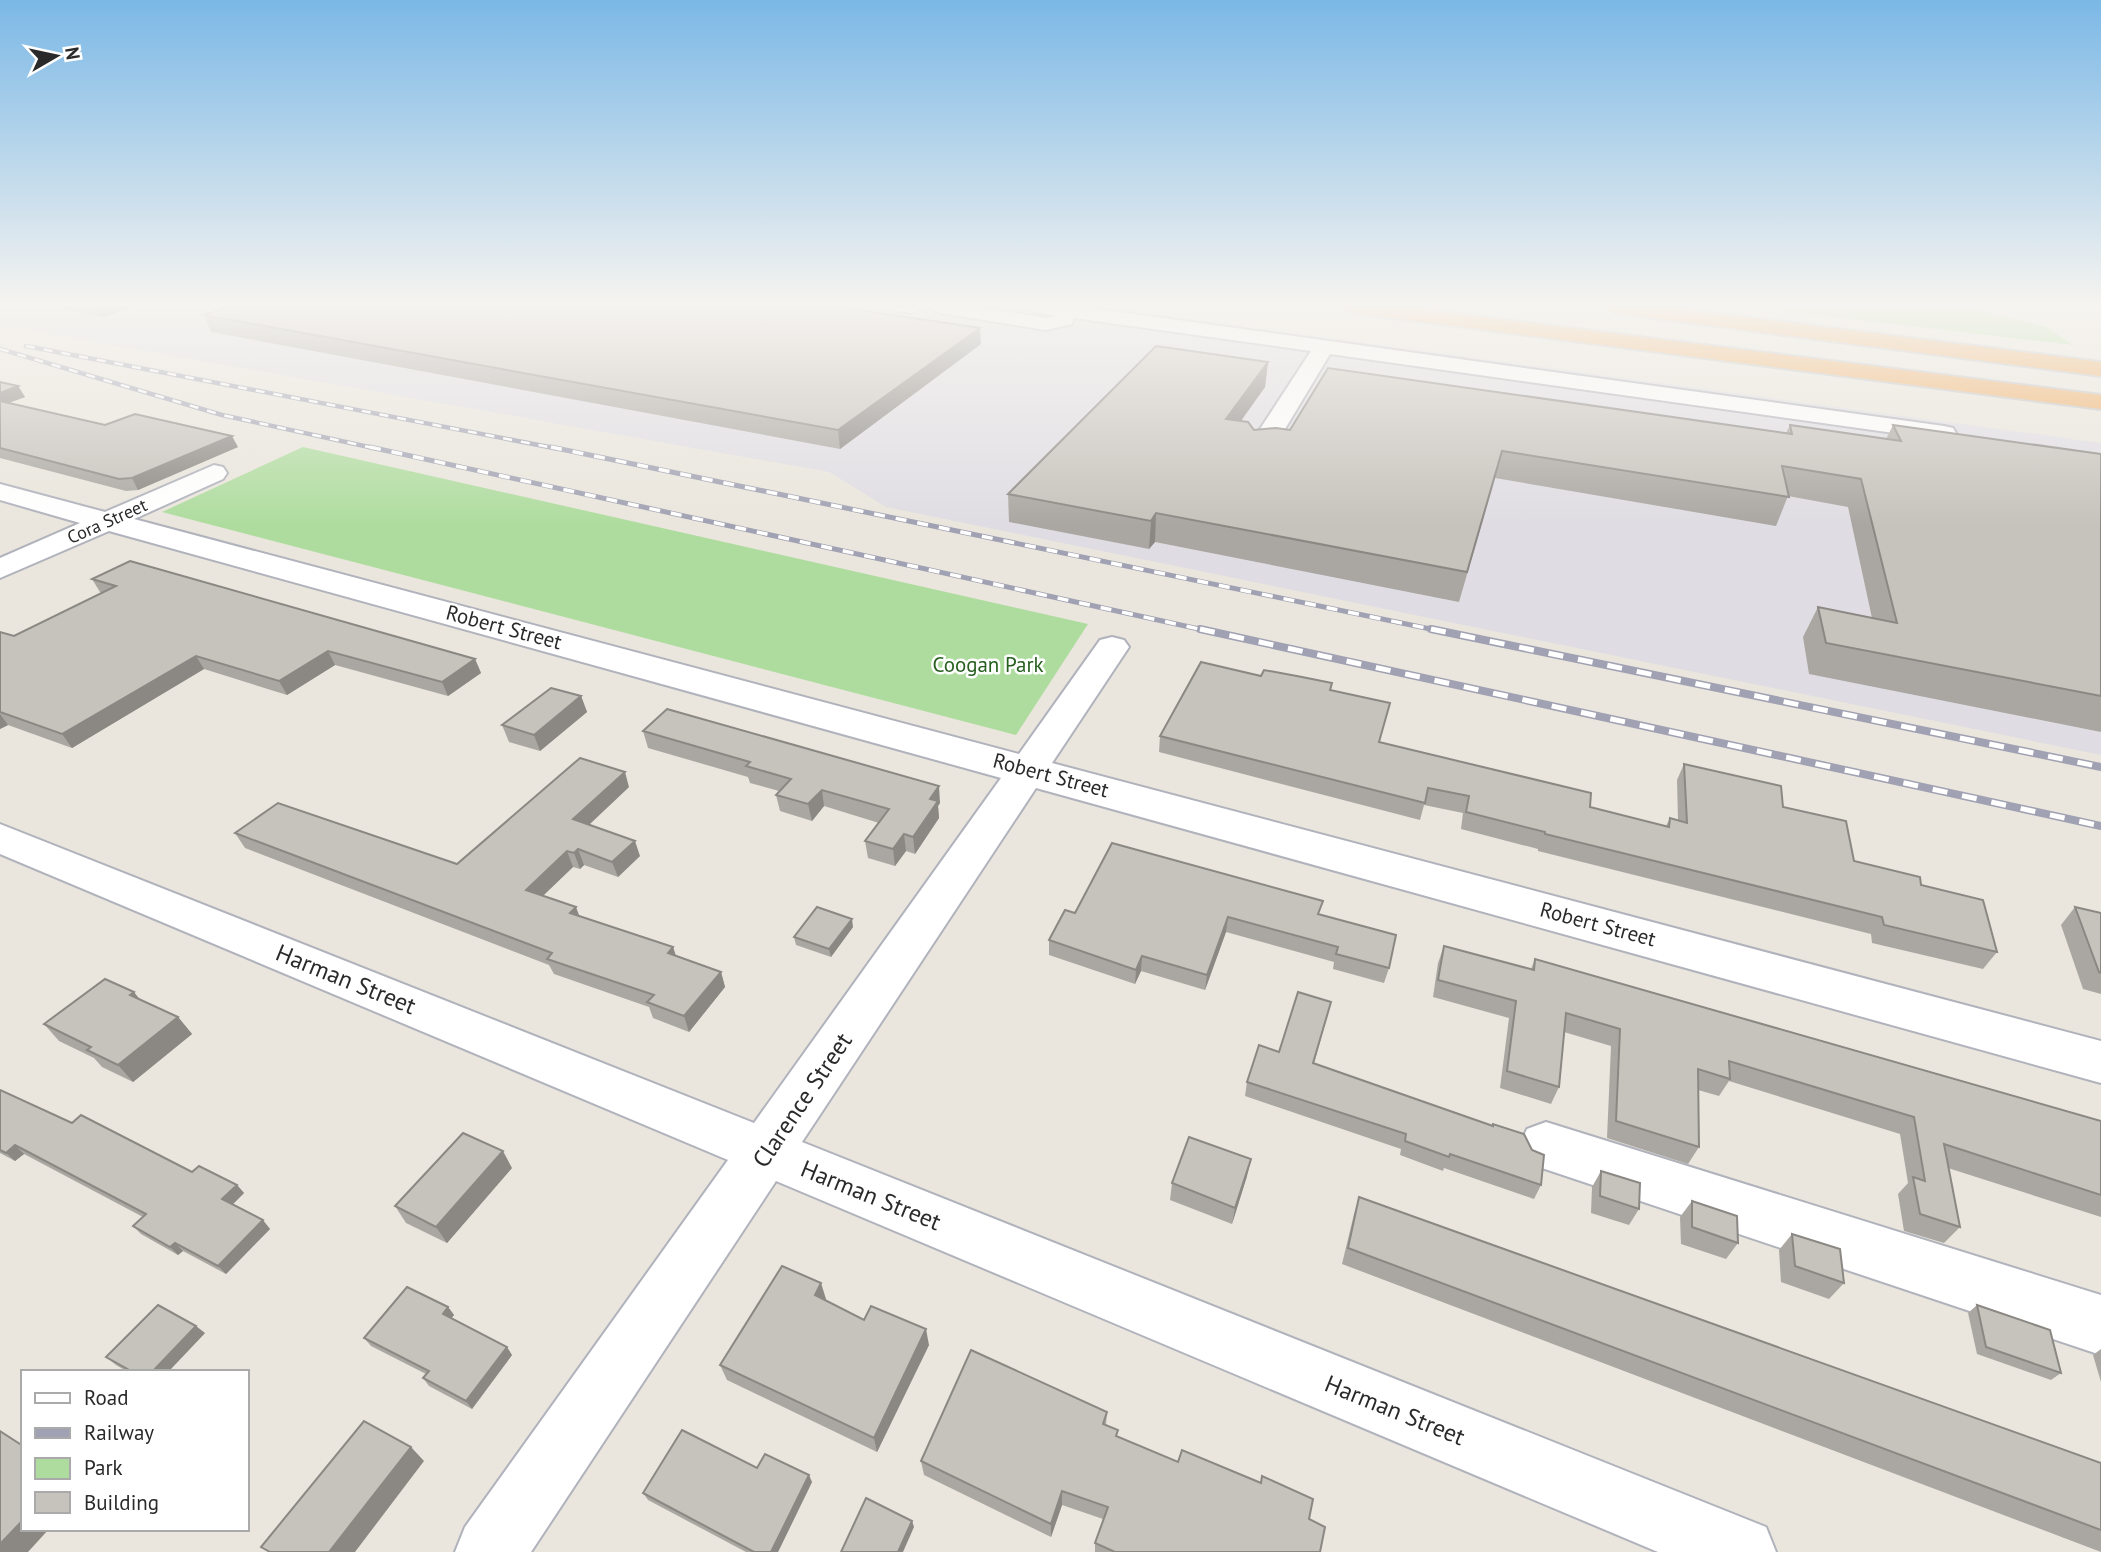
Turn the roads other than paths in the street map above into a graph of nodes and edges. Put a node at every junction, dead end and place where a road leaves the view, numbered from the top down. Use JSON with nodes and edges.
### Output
{"nodes":[{"id":1,"x":1304,"y":379,"type":"edge"},
{"id":2,"x":1534,"y":379,"type":"edge"},
{"id":3,"x":1923,"y":379,"type":"edge"},
{"id":4,"x":2101,"y":402,"type":"edge"},
{"id":5,"x":1665,"y":415,"type":"edge"},
{"id":6,"x":1260,"y":449,"type":"edge"},
{"id":7,"x":214,"y":473,"type":"dead end"},
{"id":8,"x":0,"y":492,"type":"edge"},
{"id":9,"x":108,"y":520,"type":"junction"},
{"id":10,"x":0,"y":569,"type":"edge"},
{"id":11,"x":1112,"y":647,"type":"dead end"},
{"id":12,"x":1029,"y":769,"type":"junction"},
{"id":13,"x":0,"y":838,"type":"edge"},
{"id":14,"x":2101,"y":1062,"type":"edge"},
{"id":15,"x":1546,"y":1146,"type":"dead end"},
{"id":16,"x":766,"y":1152,"type":"junction"},
{"id":17,"x":2101,"y":1325,"type":"edge"},
{"id":18,"x":490,"y":1552,"type":"edge"},
{"id":19,"x":1741,"y":1552,"type":"edge"}],
"edges":[{"from":1,"to":6,"type":"street"},
{"from":2,"to":5,"type":"street"},
{"from":3,"to":4,"type":"highway"},
{"from":7,"to":9,"type":"street","name":"Cora Street"},
{"from":8,"to":9,"type":"street","name":"Robert Street"},
{"from":9,"to":10,"type":"street","name":"Cora Street"},
{"from":9,"to":12,"type":"street","name":"Robert Street"},
{"from":11,"to":12,"type":"street","name":"Clarence Street"},
{"from":12,"to":14,"type":"street","name":"Robert Street"},
{"from":12,"to":16,"type":"street","name":"Clarence Street"},
{"from":13,"to":16,"type":"street","name":"Harman Street"},
{"from":15,"to":17,"type":"street"},
{"from":16,"to":18,"type":"street","name":"Clarence Street"},
{"from":16,"to":19,"type":"street","name":"Harman Street"}]}
